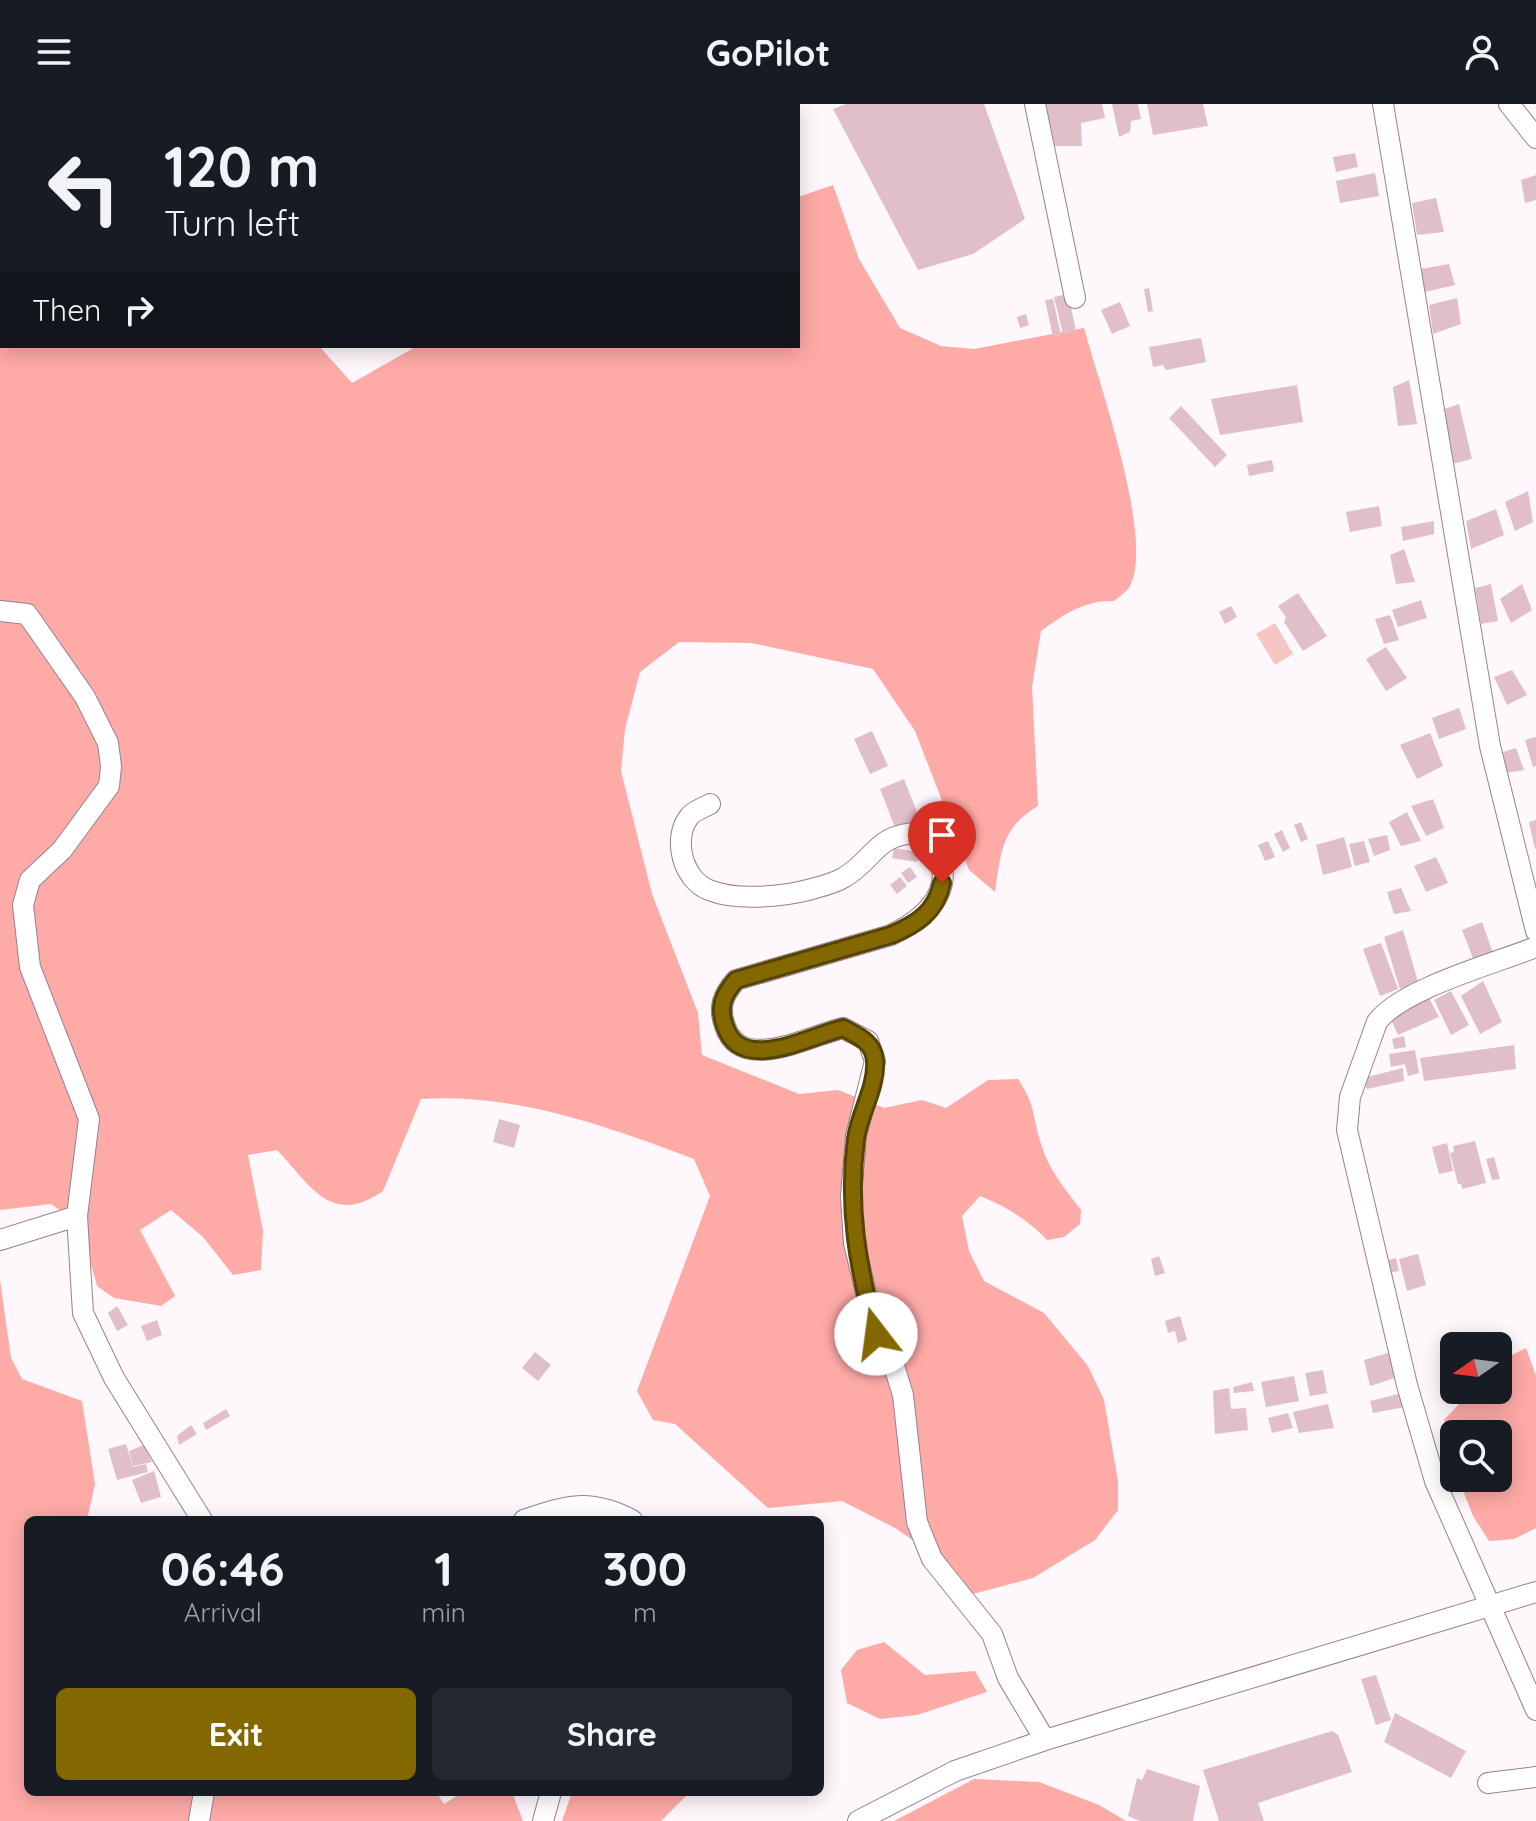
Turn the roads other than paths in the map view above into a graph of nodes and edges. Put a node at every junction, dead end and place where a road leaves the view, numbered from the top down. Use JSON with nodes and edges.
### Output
{"nodes":[{"id":1,"x":1035,"y":104,"type":"edge"},
{"id":2,"x":1383,"y":104,"type":"edge"},
{"id":3,"x":1509,"y":104,"type":"edge"},
{"id":4,"x":1536,"y":138,"type":"edge"},
{"id":5,"x":1075,"y":298,"type":"dead end"},
{"id":6,"x":0,"y":611,"type":"edge"},
{"id":7,"x":710,"y":804,"type":"dead end"},
{"id":8,"x":1536,"y":931,"type":"edge"},
{"id":9,"x":1536,"y":947,"type":"edge"},
{"id":10,"x":77,"y":1216,"type":"junction"},
{"id":11,"x":0,"y":1240,"type":"edge"},
{"id":12,"x":200,"y":1516,"type":"edge"},
{"id":13,"x":538,"y":1516,"type":"edge"},
{"id":14,"x":622,"y":1516,"type":"edge"},
{"id":15,"x":1536,"y":1592,"type":"edge"},
{"id":16,"x":1489,"y":1606,"type":"junction"},
{"id":17,"x":1536,"y":1710,"type":"edge"},
{"id":18,"x":1045,"y":1740,"type":"junction"},
{"id":19,"x":1536,"y":1777,"type":"edge"},
{"id":20,"x":1488,"y":1783,"type":"dead end"},
{"id":21,"x":203,"y":1796,"type":"edge"},
{"id":22,"x":550,"y":1796,"type":"edge"},
{"id":23,"x":199,"y":1821,"type":"edge"},
{"id":24,"x":543,"y":1821,"type":"edge"},
{"id":25,"x":858,"y":1821,"type":"edge"}],
"edges":[{"from":1,"to":5,"type":"street"},
{"from":2,"to":8,"type":"street"},
{"from":3,"to":4,"type":"street"},
{"from":6,"to":10,"type":"street"},
{"from":7,"to":18,"type":"street"},
{"from":9,"to":16,"type":"street"},
{"from":10,"to":11,"type":"street"},
{"from":10,"to":12,"type":"street"},
{"from":13,"to":14,"type":"street"},
{"from":15,"to":16,"type":"street"},
{"from":16,"to":17,"type":"street"},
{"from":16,"to":18,"type":"street"},
{"from":18,"to":25,"type":"street"},
{"from":19,"to":20,"type":"street"},
{"from":21,"to":23,"type":"street"},
{"from":22,"to":24,"type":"street"}]}
